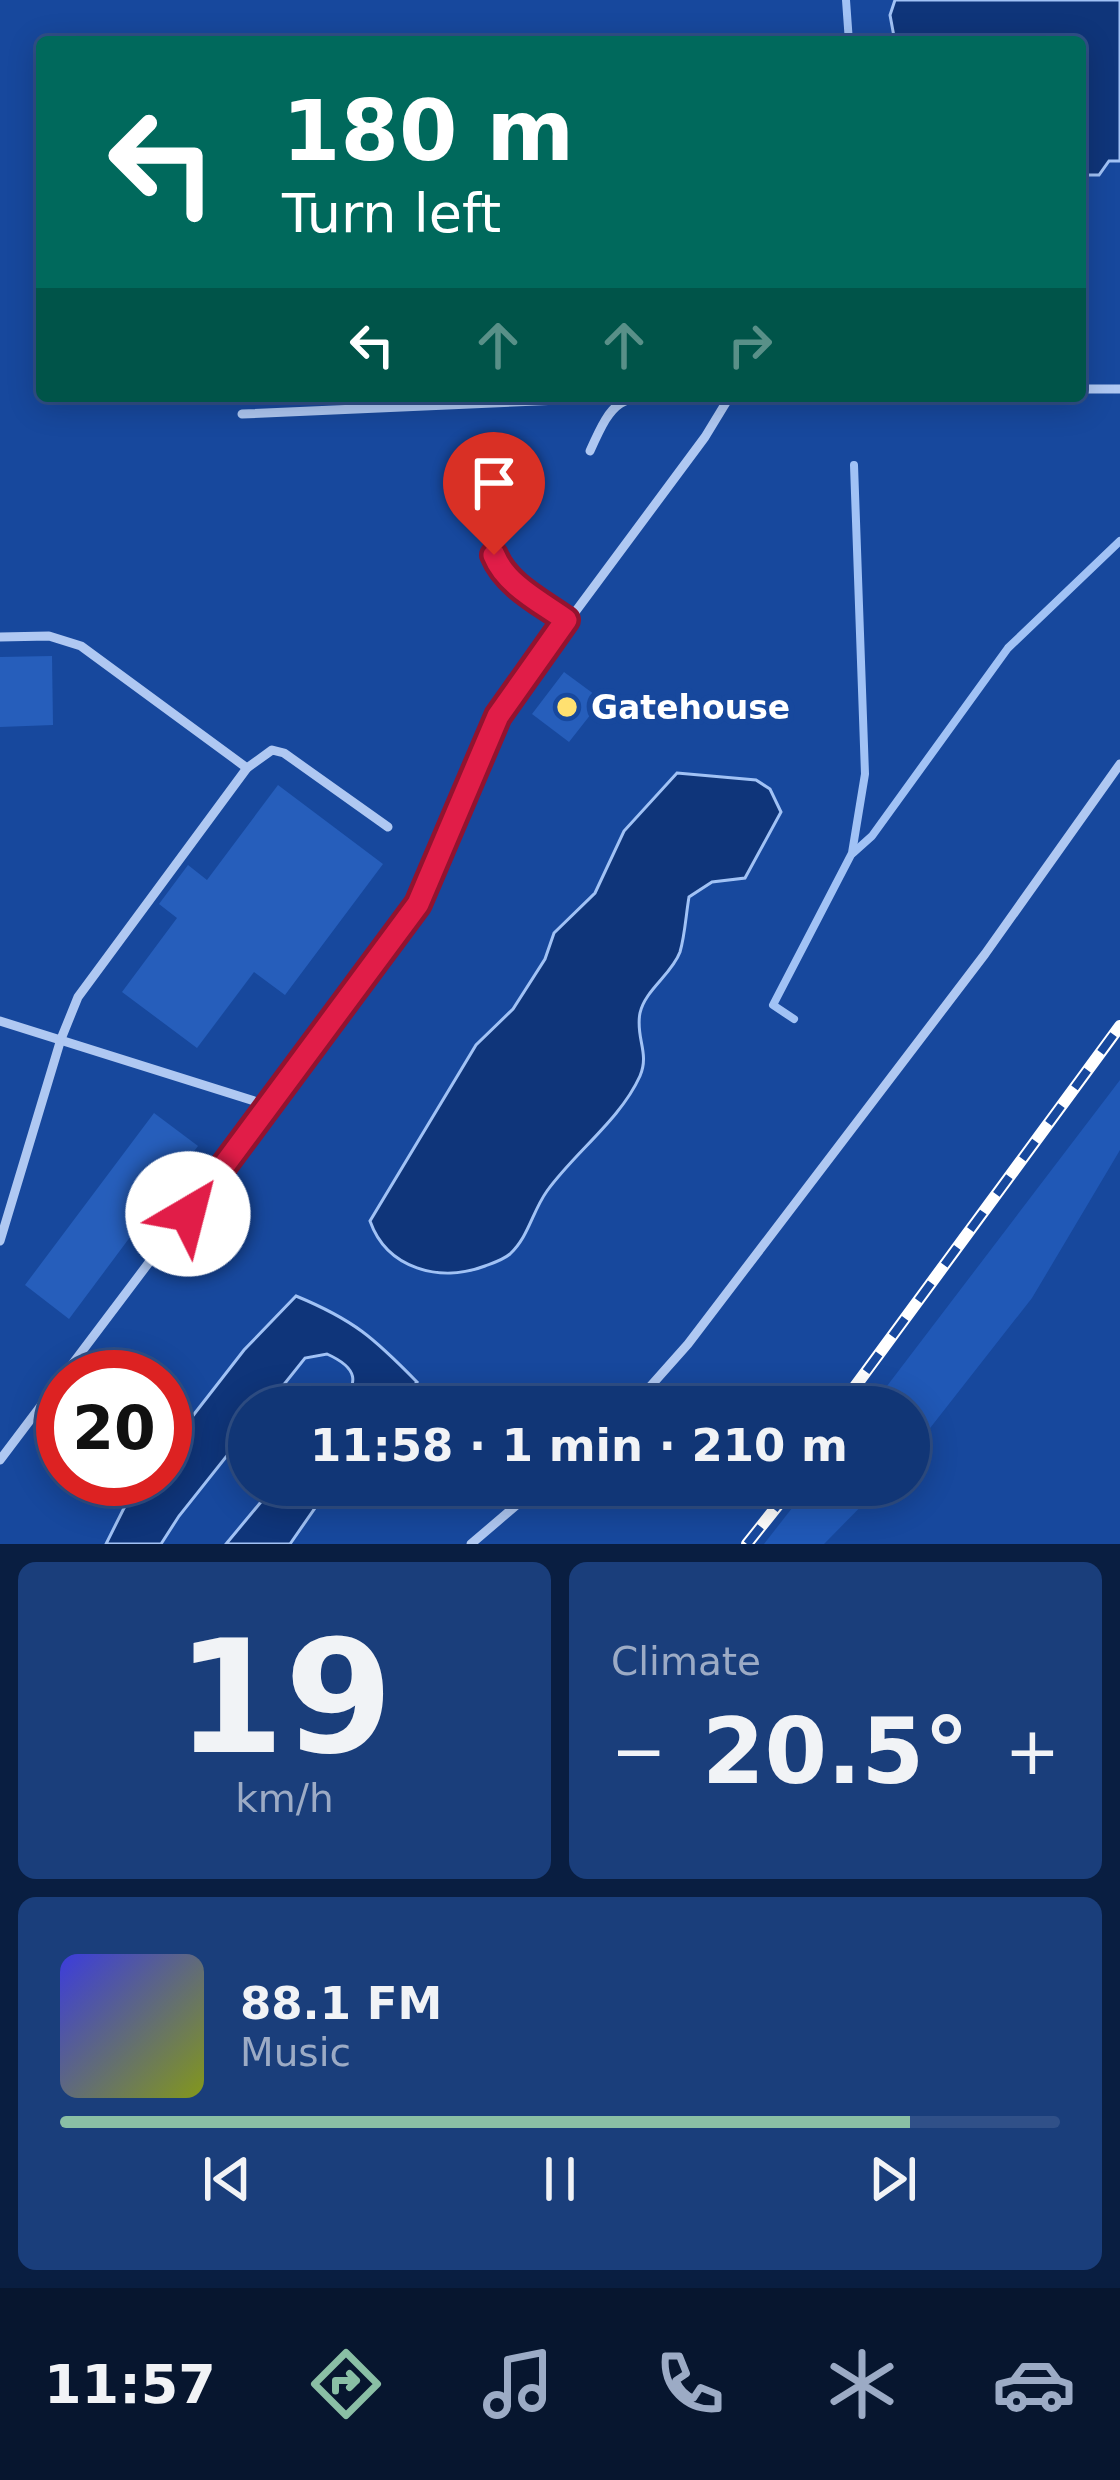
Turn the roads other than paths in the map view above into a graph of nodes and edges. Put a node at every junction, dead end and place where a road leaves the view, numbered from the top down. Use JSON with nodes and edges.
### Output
{"nodes":[{"id":1,"x":1086,"y":389,"type":"edge"},
{"id":2,"x":1120,"y":389,"type":"edge"},
{"id":3,"x":515,"y":402,"type":"edge"},
{"id":4,"x":622,"y":402,"type":"edge"},
{"id":5,"x":726,"y":402,"type":"edge"},
{"id":6,"x":242,"y":414,"type":"dead end"},
{"id":7,"x":590,"y":451,"type":"dead end"},
{"id":8,"x":492,"y":518,"type":"dead end"},
{"id":9,"x":566,"y":620,"type":"junction"},
{"id":10,"x":0,"y":638,"type":"edge"},
{"id":11,"x":1120,"y":764,"type":"edge"},
{"id":12,"x":247,"y":769,"type":"junction"},
{"id":13,"x":388,"y":827,"type":"dead end"},
{"id":14,"x":0,"y":1021,"type":"edge"},
{"id":15,"x":61,"y":1039,"type":"junction"},
{"id":16,"x":270,"y":1106,"type":"junction"},
{"id":17,"x":0,"y":1241,"type":"edge"},
{"id":18,"x":651,"y":1386,"type":"edge"},
{"id":19,"x":0,"y":1460,"type":"edge"},
{"id":20,"x":516,"y":1506,"type":"edge"},
{"id":21,"x":471,"y":1544,"type":"edge"}],
"edges":[{"from":1,"to":2,"type":"lane"},
{"from":3,"to":6,"type":"lane"},
{"from":4,"to":7,"type":"lane"},
{"from":5,"to":9,"type":"lane"},
{"from":8,"to":9,"type":"lane"},
{"from":9,"to":16,"type":"lane"},
{"from":10,"to":12,"type":"lane"},
{"from":11,"to":18,"type":"lane"},
{"from":12,"to":13,"type":"lane"},
{"from":12,"to":15,"type":"lane"},
{"from":14,"to":15,"type":"lane"},
{"from":15,"to":16,"type":"lane"},
{"from":15,"to":17,"type":"lane"},
{"from":16,"to":19,"type":"lane"},
{"from":20,"to":21,"type":"lane"}]}
